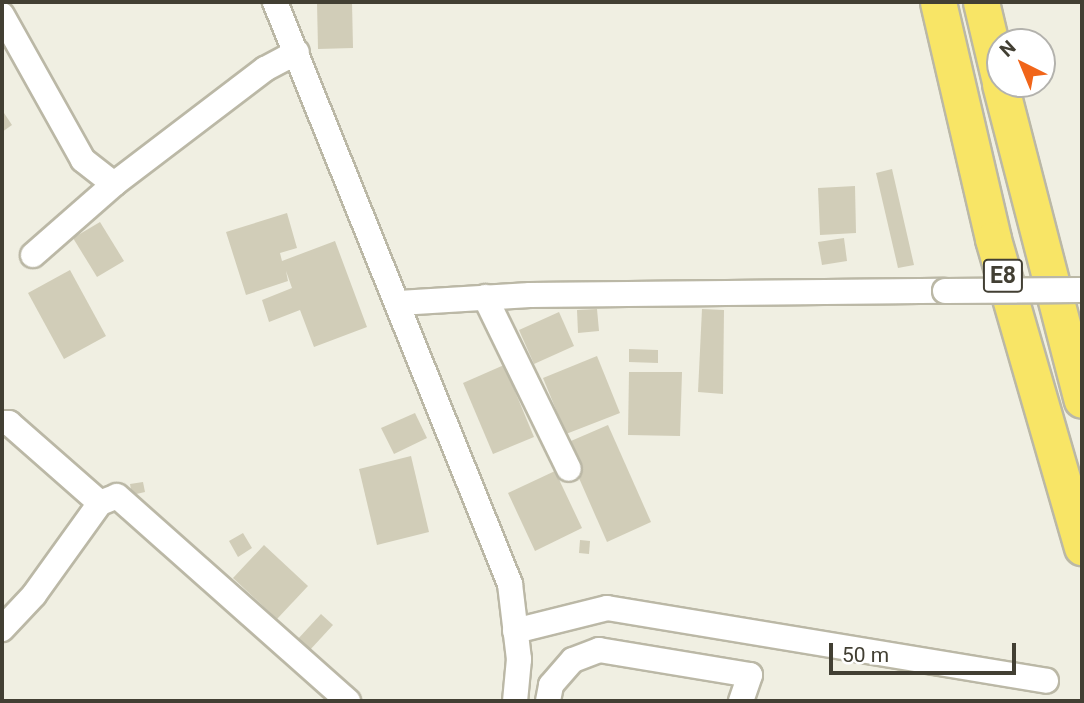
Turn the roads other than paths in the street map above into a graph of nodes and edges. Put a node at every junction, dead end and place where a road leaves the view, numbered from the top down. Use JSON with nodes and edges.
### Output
{"nodes":[{"id":1,"x":275,"y":2,"type":"edge"},
{"id":2,"x":938,"y":2,"type":"edge"},
{"id":3,"x":981,"y":2,"type":"edge"},
{"id":4,"x":2,"y":15,"type":"edge"},
{"id":5,"x":987,"y":28,"type":"edge"},
{"id":6,"x":297,"y":52,"type":"junction"},
{"id":7,"x":1004,"y":98,"type":"edge"},
{"id":8,"x":114,"y":184,"type":"junction"},
{"id":9,"x":33,"y":255,"type":"dead end"},
{"id":10,"x":1082,"y":290,"type":"edge"},
{"id":11,"x":485,"y":297,"type":"junction"},
{"id":12,"x":399,"y":303,"type":"junction"},
{"id":13,"x":1082,"y":400,"type":"edge"},
{"id":14,"x":2,"y":423,"type":"edge"},
{"id":15,"x":569,"y":468,"type":"dead end"},
{"id":16,"x":100,"y":503,"type":"junction"},
{"id":17,"x":1082,"y":547,"type":"edge"},
{"id":18,"x":2,"y":629,"type":"edge"},
{"id":19,"x":515,"y":631,"type":"junction"},
{"id":20,"x":1046,"y":681,"type":"dead end"},
{"id":21,"x":348,"y":701,"type":"edge"},
{"id":22,"x":516,"y":701,"type":"edge"},
{"id":23,"x":548,"y":701,"type":"edge"},
{"id":24,"x":741,"y":701,"type":"edge"}],
"edges":[{"from":1,"to":6,"type":"street"},
{"from":2,"to":17,"type":"highway","number":"E8"},
{"from":3,"to":5,"type":"highway","number":"E8"},
{"from":4,"to":8,"type":"street"},
{"from":6,"to":8,"type":"street"},
{"from":6,"to":12,"type":"street"},
{"from":7,"to":13,"type":"highway","number":"E8"},
{"from":8,"to":9,"type":"street"},
{"from":10,"to":11,"type":"street","bridge":true},
{"from":11,"to":12,"type":"street"},
{"from":11,"to":15,"type":"street"},
{"from":12,"to":19,"type":"street"},
{"from":14,"to":16,"type":"street"},
{"from":16,"to":18,"type":"street"},
{"from":16,"to":21,"type":"street"},
{"from":19,"to":20,"type":"street"},
{"from":19,"to":22,"type":"street"},
{"from":23,"to":24,"type":"street"}]}
